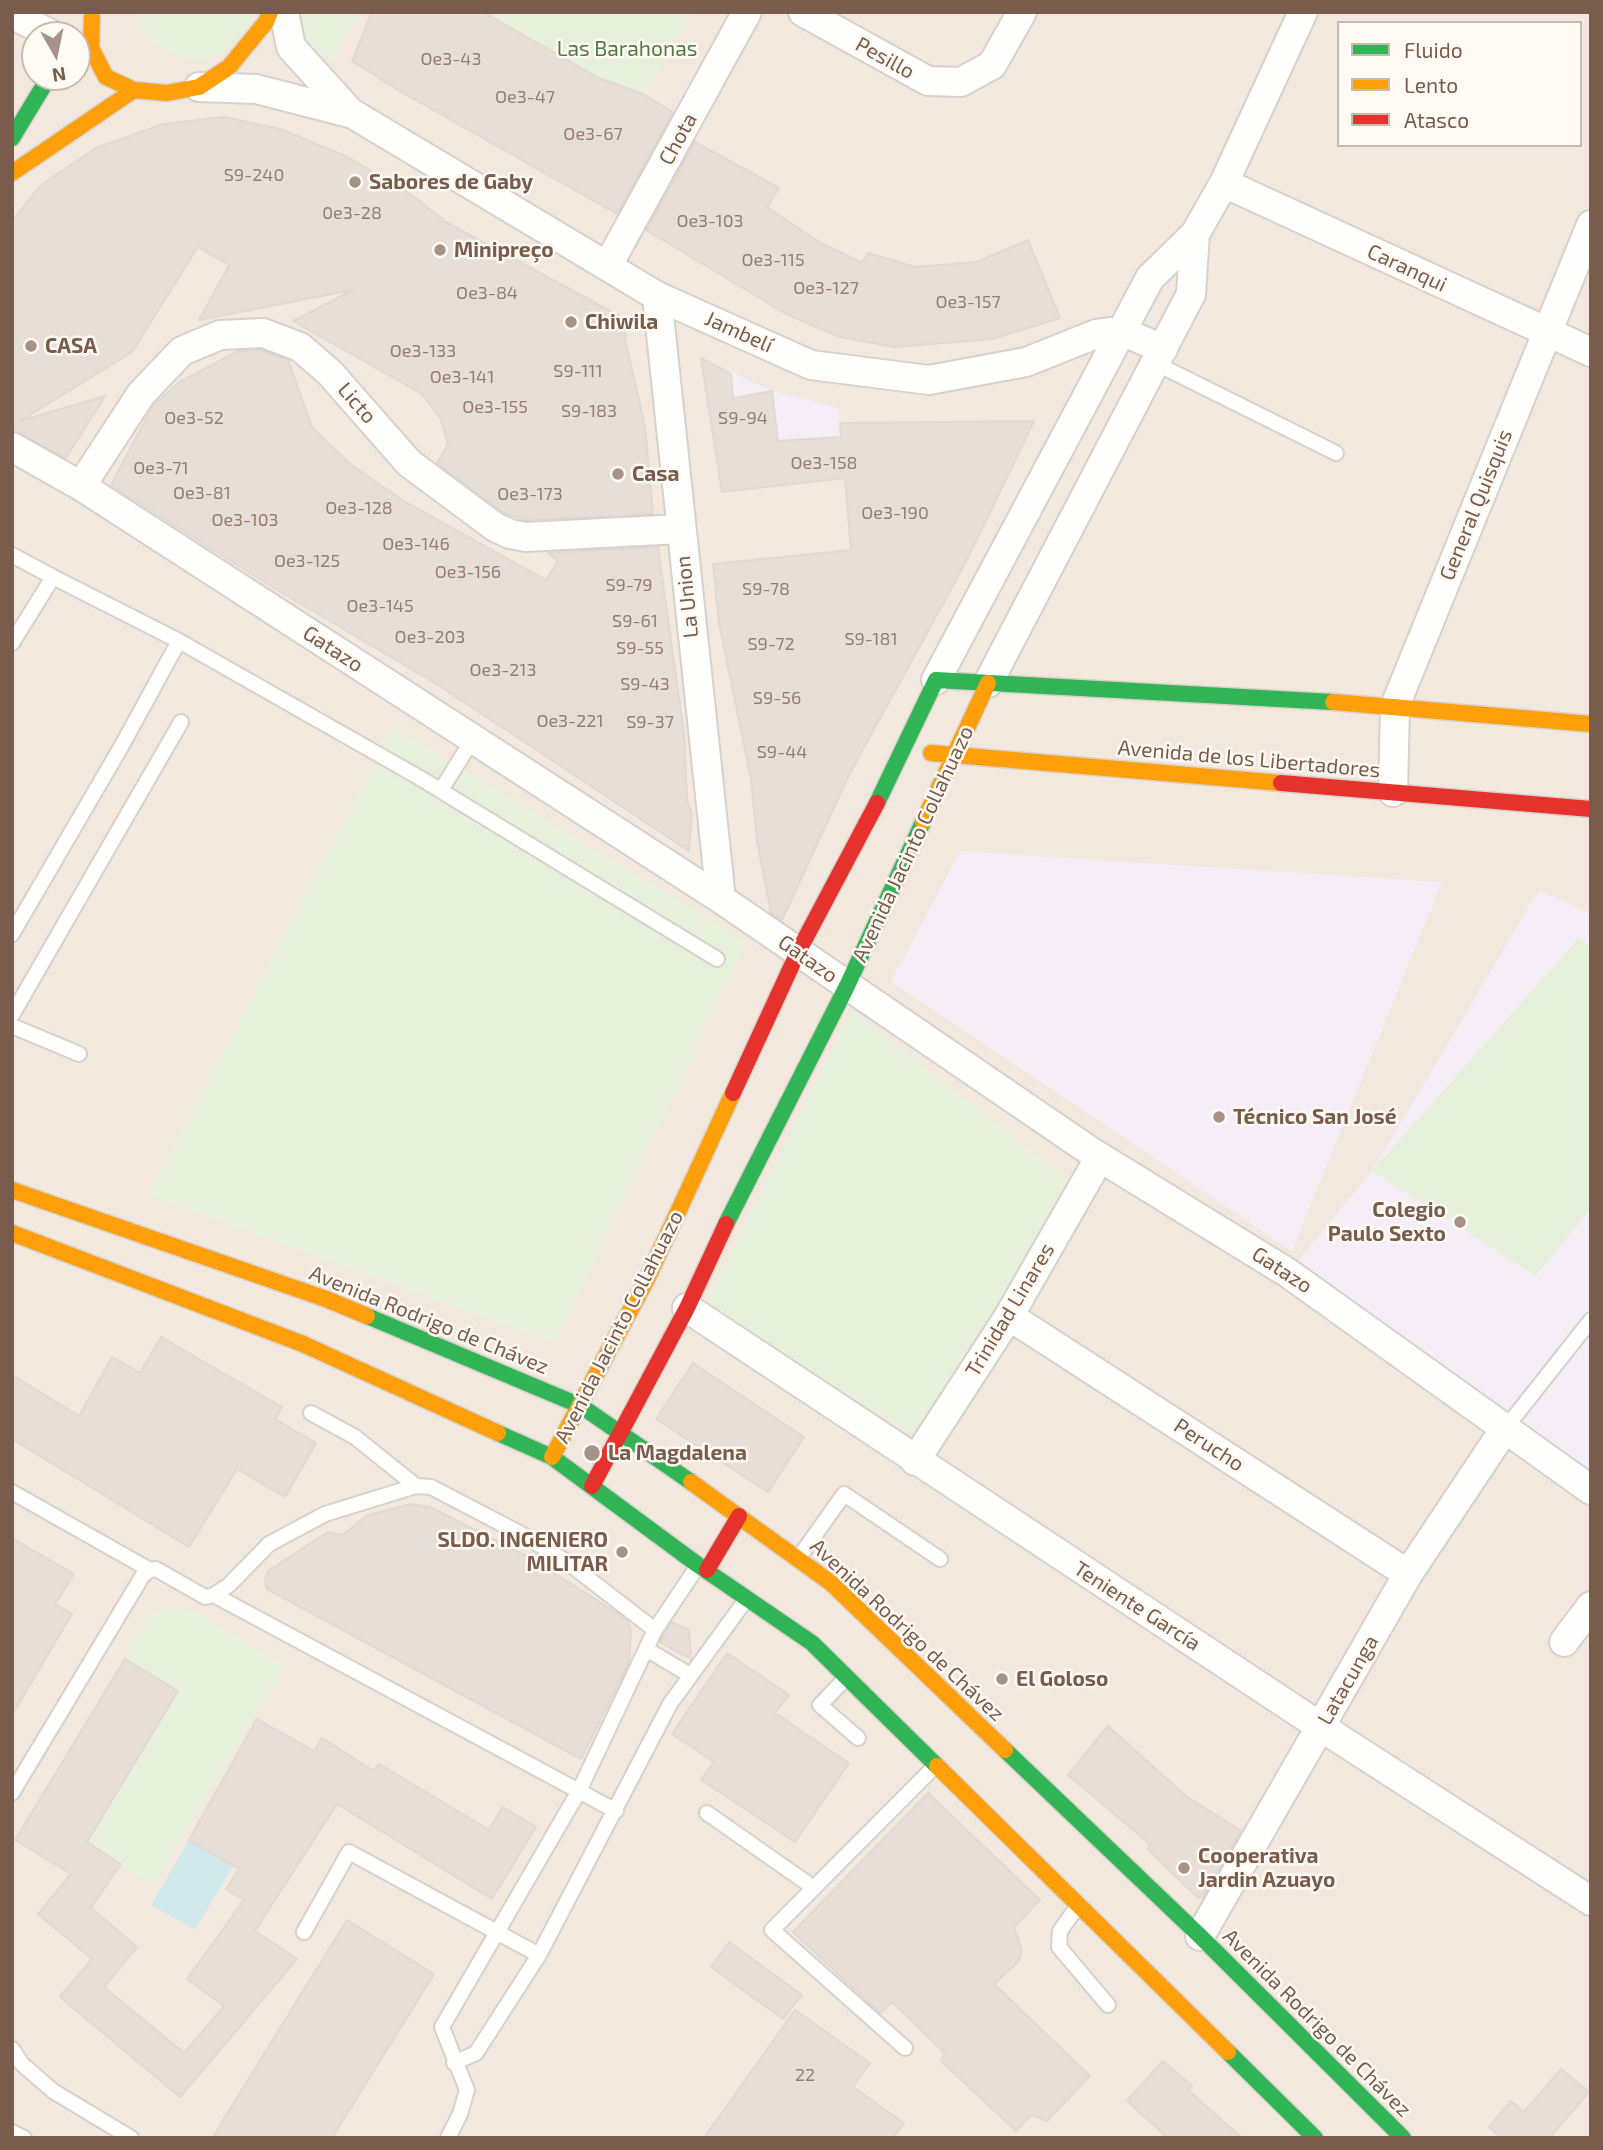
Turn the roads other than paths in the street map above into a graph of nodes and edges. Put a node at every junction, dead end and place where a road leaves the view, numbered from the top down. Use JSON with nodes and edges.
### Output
{"nodes":[{"id":1,"x":270,"y":12,"type":"edge"},
{"id":2,"x":284,"y":12,"type":"edge"},
{"id":3,"x":747,"y":12,"type":"edge"},
{"id":4,"x":803,"y":12,"type":"edge"},
{"id":5,"x":1022,"y":12,"type":"edge"},
{"id":6,"x":1303,"y":12,"type":"edge"},
{"id":7,"x":94,"y":15,"type":"edge"},
{"id":8,"x":199,"y":87,"type":"junction"},
{"id":9,"x":134,"y":90,"type":"junction"},
{"id":10,"x":41,"y":91,"type":"edge"},
{"id":11,"x":353,"y":114,"type":"junction"},
{"id":12,"x":12,"y":138,"type":"edge"},
{"id":13,"x":12,"y":173,"type":"edge"},
{"id":14,"x":1224,"y":183,"type":"junction"},
{"id":15,"x":1591,"y":225,"type":"edge"},
{"id":16,"x":1195,"y":234,"type":"junction"},
{"id":17,"x":608,"y":265,"type":"junction"},
{"id":18,"x":657,"y":296,"type":"junction"},
{"id":19,"x":1121,"y":331,"type":"junction"},
{"id":20,"x":1546,"y":333,"type":"junction"},
{"id":21,"x":1591,"y":352,"type":"edge"},
{"id":22,"x":1159,"y":356,"type":"junction"},
{"id":23,"x":12,"y":447,"type":"edge"},
{"id":24,"x":1336,"y":453,"type":"dead end"},
{"id":25,"x":80,"y":486,"type":"junction"},
{"id":26,"x":680,"y":529,"type":"junction"},
{"id":27,"x":12,"y":555,"type":"edge"},
{"id":28,"x":53,"y":577,"type":"junction"},
{"id":29,"x":179,"y":641,"type":"junction"},
{"id":30,"x":12,"y":643,"type":"edge"},
{"id":31,"x":936,"y":680,"type":"junction"},
{"id":32,"x":988,"y":684,"type":"junction"},
{"id":33,"x":1395,"y":706,"type":"junction"},
{"id":34,"x":181,"y":722,"type":"dead end"},
{"id":35,"x":1591,"y":724,"type":"edge"},
{"id":36,"x":473,"y":739,"type":"junction"},
{"id":37,"x":904,"y":751,"type":"junction"},
{"id":38,"x":954,"y":755,"type":"junction"},
{"id":39,"x":441,"y":790,"type":"junction"},
{"id":40,"x":1393,"y":792,"type":"junction"},
{"id":41,"x":1591,"y":809,"type":"edge"},
{"id":42,"x":721,"y":899,"type":"junction"},
{"id":43,"x":12,"y":934,"type":"edge"},
{"id":44,"x":798,"y":952,"type":"junction"},
{"id":45,"x":717,"y":958,"type":"dead end"},
{"id":46,"x":847,"y":986,"type":"junction"},
{"id":47,"x":12,"y":1015,"type":"edge"},
{"id":48,"x":12,"y":1026,"type":"edge"},
{"id":49,"x":79,"y":1054,"type":"dead end"},
{"id":50,"x":1100,"y":1157,"type":"junction"},
{"id":51,"x":12,"y":1189,"type":"edge"},
{"id":52,"x":12,"y":1233,"type":"edge"},
{"id":53,"x":687,"y":1308,"type":"junction"},
{"id":54,"x":1009,"y":1316,"type":"junction"},
{"id":55,"x":1591,"y":1320,"type":"edge"},
{"id":56,"x":581,"y":1406,"type":"junction"},
{"id":57,"x":312,"y":1413,"type":"dead end"},
{"id":58,"x":1504,"y":1430,"type":"junction"},
{"id":59,"x":621,"y":1435,"type":"junction"},
{"id":60,"x":552,"y":1457,"type":"junction"},
{"id":61,"x":915,"y":1461,"type":"junction"},
{"id":62,"x":416,"y":1486,"type":"junction"},
{"id":63,"x":592,"y":1486,"type":"junction"},
{"id":64,"x":1591,"y":1490,"type":"edge"},
{"id":65,"x":12,"y":1492,"type":"edge"},
{"id":66,"x":738,"y":1516,"type":"junction"},
{"id":67,"x":799,"y":1558,"type":"junction"},
{"id":68,"x":940,"y":1559,"type":"dead end"},
{"id":69,"x":703,"y":1568,"type":"junction"},
{"id":70,"x":150,"y":1570,"type":"junction"},
{"id":71,"x":1408,"y":1574,"type":"junction"},
{"id":72,"x":214,"y":1595,"type":"junction"},
{"id":73,"x":747,"y":1598,"type":"junction"},
{"id":74,"x":1591,"y":1606,"type":"edge"},
{"id":75,"x":655,"y":1630,"type":"junction"},
{"id":76,"x":1564,"y":1642,"type":"dead end"},
{"id":77,"x":646,"y":1649,"type":"junction"},
{"id":78,"x":690,"y":1675,"type":"junction"},
{"id":79,"x":847,"y":1677,"type":"junction"},
{"id":80,"x":1321,"y":1727,"type":"junction"},
{"id":81,"x":858,"y":1738,"type":"dead end"},
{"id":82,"x":936,"y":1765,"type":"junction"},
{"id":83,"x":579,"y":1791,"type":"junction"},
{"id":84,"x":12,"y":1793,"type":"edge"},
{"id":85,"x":616,"y":1811,"type":"junction"},
{"id":86,"x":707,"y":1813,"type":"dead end"},
{"id":87,"x":814,"y":1888,"type":"junction"},
{"id":88,"x":1591,"y":1901,"type":"edge"},
{"id":89,"x":1078,"y":1905,"type":"junction"},
{"id":90,"x":304,"y":1932,"type":"dead end"},
{"id":91,"x":498,"y":1932,"type":"junction"},
{"id":92,"x":1200,"y":1936,"type":"junction"},
{"id":93,"x":539,"y":1955,"type":"junction"},
{"id":94,"x":1108,"y":2005,"type":"dead end"},
{"id":95,"x":905,"y":2048,"type":"dead end"},
{"id":96,"x":12,"y":2049,"type":"edge"},
{"id":97,"x":454,"y":2063,"type":"junction"},
{"id":98,"x":12,"y":2132,"type":"edge"},
{"id":99,"x":24,"y":2138,"type":"edge"},
{"id":100,"x":131,"y":2138,"type":"edge"},
{"id":101,"x":448,"y":2138,"type":"edge"},
{"id":102,"x":1315,"y":2138,"type":"edge"},
{"id":103,"x":1403,"y":2138,"type":"edge"}],
"edges":[{"from":1,"to":8,"type":"street"},
{"from":2,"to":11,"type":"street","name":"Jambelí"},
{"from":3,"to":17,"type":"street","name":"Chota"},
{"from":4,"to":5,"type":"street","name":"Pesillo"},
{"from":6,"to":14,"type":"street","name":"Avenida Jacinto Collahuazo"},
{"from":7,"to":9,"type":"street"},
{"from":8,"to":9,"type":"street"},
{"from":8,"to":11,"type":"street","name":"Jambelí"},
{"from":9,"to":13,"type":"street"},
{"from":10,"to":12,"type":"street"},
{"from":11,"to":17,"type":"street","name":"Jambelí"},
{"from":14,"to":16,"type":"street","name":"Avenida Jacinto Collahuazo"},
{"from":14,"to":20,"type":"street","name":"Caranqui"},
{"from":15,"to":20,"type":"street","name":"General Quisquis"},
{"from":16,"to":19,"type":"street","name":"Avenida Jacinto Collahuazo"},
{"from":16,"to":22,"type":"street","name":"Avenida Jacinto Collahuazo"},
{"from":17,"to":18,"type":"street","name":"Jambelí"},
{"from":18,"to":19,"type":"street","name":"Jambelí"},
{"from":18,"to":26,"type":"street","name":"La Union"},
{"from":19,"to":22,"type":"street"},
{"from":19,"to":31,"type":"street","name":"Avenida Jacinto Collahuazo"},
{"from":20,"to":21,"type":"street","name":"Caranqui"},
{"from":20,"to":33,"type":"street","name":"General Quisquis"},
{"from":22,"to":24,"type":"lane"},
{"from":22,"to":32,"type":"street","name":"Avenida Jacinto Collahuazo"},
{"from":23,"to":25,"type":"street","name":"Gatazo"},
{"from":25,"to":26,"type":"street","name":"Licto"},
{"from":25,"to":36,"type":"street","name":"Gatazo"},
{"from":26,"to":42,"type":"street","name":"La Union"},
{"from":27,"to":28,"type":"lane"},
{"from":28,"to":29,"type":"lane"},
{"from":28,"to":30,"type":"lane"},
{"from":29,"to":39,"type":"lane"},
{"from":29,"to":43,"type":"lane"},
{"from":31,"to":32,"type":"street"},
{"from":31,"to":37,"type":"street","name":"Avenida Jacinto Collahuazo"},
{"from":32,"to":33,"type":"street"},
{"from":32,"to":38,"type":"street","name":"Avenida Jacinto Collahuazo"},
{"from":33,"to":35,"type":"street"},
{"from":33,"to":40,"type":"street","name":"General Quisquis"},
{"from":34,"to":47,"type":"lane"},
{"from":36,"to":39,"type":"lane"},
{"from":36,"to":42,"type":"street","name":"Gatazo"},
{"from":37,"to":38,"type":"street","name":"Avenida de los Libertadores"},
{"from":37,"to":44,"type":"street","name":"Avenida Jacinto Collahuazo"},
{"from":38,"to":40,"type":"street","name":"Avenida de los Libertadores"},
{"from":38,"to":46,"type":"street","name":"Avenida Jacinto Collahuazo"},
{"from":39,"to":45,"type":"lane"},
{"from":40,"to":41,"type":"street","name":"Avenida de los Libertadores"},
{"from":42,"to":44,"type":"street","name":"Gatazo"},
{"from":44,"to":46,"type":"street","name":"Gatazo"},
{"from":44,"to":56,"type":"street","name":"Avenida Jacinto Collahuazo"},
{"from":46,"to":50,"type":"street","name":"Gatazo"},
{"from":46,"to":53,"type":"street","name":"Avenida Jacinto Collahuazo"},
{"from":48,"to":49,"type":"lane"},
{"from":50,"to":54,"type":"street","name":"Trinidad Linares"},
{"from":50,"to":58,"type":"street","name":"Gatazo"},
{"from":51,"to":56,"type":"street","name":"Avenida Rodrigo de Chávez"},
{"from":52,"to":60,"type":"street"},
{"from":53,"to":59,"type":"street","name":"Avenida Jacinto Collahuazo"},
{"from":53,"to":61,"type":"street","name":"Teniente García"},
{"from":54,"to":61,"type":"street","name":"Trinidad Linares"},
{"from":54,"to":71,"type":"street","name":"Perucho"},
{"from":55,"to":58,"type":"lane"},
{"from":56,"to":59,"type":"street","name":"Avenida Rodrigo de Chávez"},
{"from":56,"to":60,"type":"street","name":"Avenida Jacinto Collahuazo"},
{"from":57,"to":62,"type":"lane"},
{"from":58,"to":64,"type":"street","name":"Gatazo"},
{"from":58,"to":71,"type":"street","name":"Latacunga"},
{"from":59,"to":63,"type":"street","name":"Avenida Jacinto Collahuazo"},
{"from":59,"to":66,"type":"street","name":"Avenida Rodrigo de Chávez"},
{"from":60,"to":63,"type":"street"},
{"from":61,"to":80,"type":"street","name":"Teniente García"},
{"from":62,"to":72,"type":"lane"},
{"from":62,"to":75,"type":"lane"},
{"from":63,"to":69,"type":"street"},
{"from":65,"to":70,"type":"lane"},
{"from":66,"to":67,"type":"street","name":"Avenida Rodrigo de Chávez"},
{"from":66,"to":69,"type":"street"},
{"from":67,"to":68,"type":"lane"},
{"from":67,"to":92,"type":"street","name":"Avenida Rodrigo de Chávez"},
{"from":69,"to":73,"type":"street"},
{"from":69,"to":75,"type":"lane"},
{"from":70,"to":72,"type":"lane"},
{"from":70,"to":84,"type":"lane"},
{"from":71,"to":80,"type":"street","name":"Latacunga"},
{"from":72,"to":83,"type":"lane"},
{"from":73,"to":78,"type":"lane"},
{"from":73,"to":79,"type":"street"},
{"from":74,"to":76,"type":"street"},
{"from":75,"to":77,"type":"lane"},
{"from":77,"to":78,"type":"lane"},
{"from":77,"to":83,"type":"lane"},
{"from":78,"to":85,"type":"lane"},
{"from":79,"to":81,"type":"lane"},
{"from":79,"to":82,"type":"street"},
{"from":80,"to":88,"type":"street","name":"Teniente García"},
{"from":80,"to":92,"type":"street","name":"Latacunga"},
{"from":82,"to":87,"type":"lane"},
{"from":82,"to":89,"type":"street"},
{"from":83,"to":85,"type":"lane"},
{"from":83,"to":91,"type":"lane"},
{"from":85,"to":93,"type":"lane"},
{"from":86,"to":87,"type":"lane"},
{"from":87,"to":95,"type":"lane"},
{"from":89,"to":94,"type":"lane"},
{"from":89,"to":102,"type":"street"},
{"from":90,"to":91,"type":"lane"},
{"from":91,"to":93,"type":"lane"},
{"from":91,"to":97,"type":"lane"},
{"from":92,"to":103,"type":"street","name":"Avenida Rodrigo de Chávez"},
{"from":93,"to":97,"type":"lane"},
{"from":96,"to":100,"type":"lane"},
{"from":97,"to":101,"type":"lane"},
{"from":98,"to":99,"type":"lane"}]}
